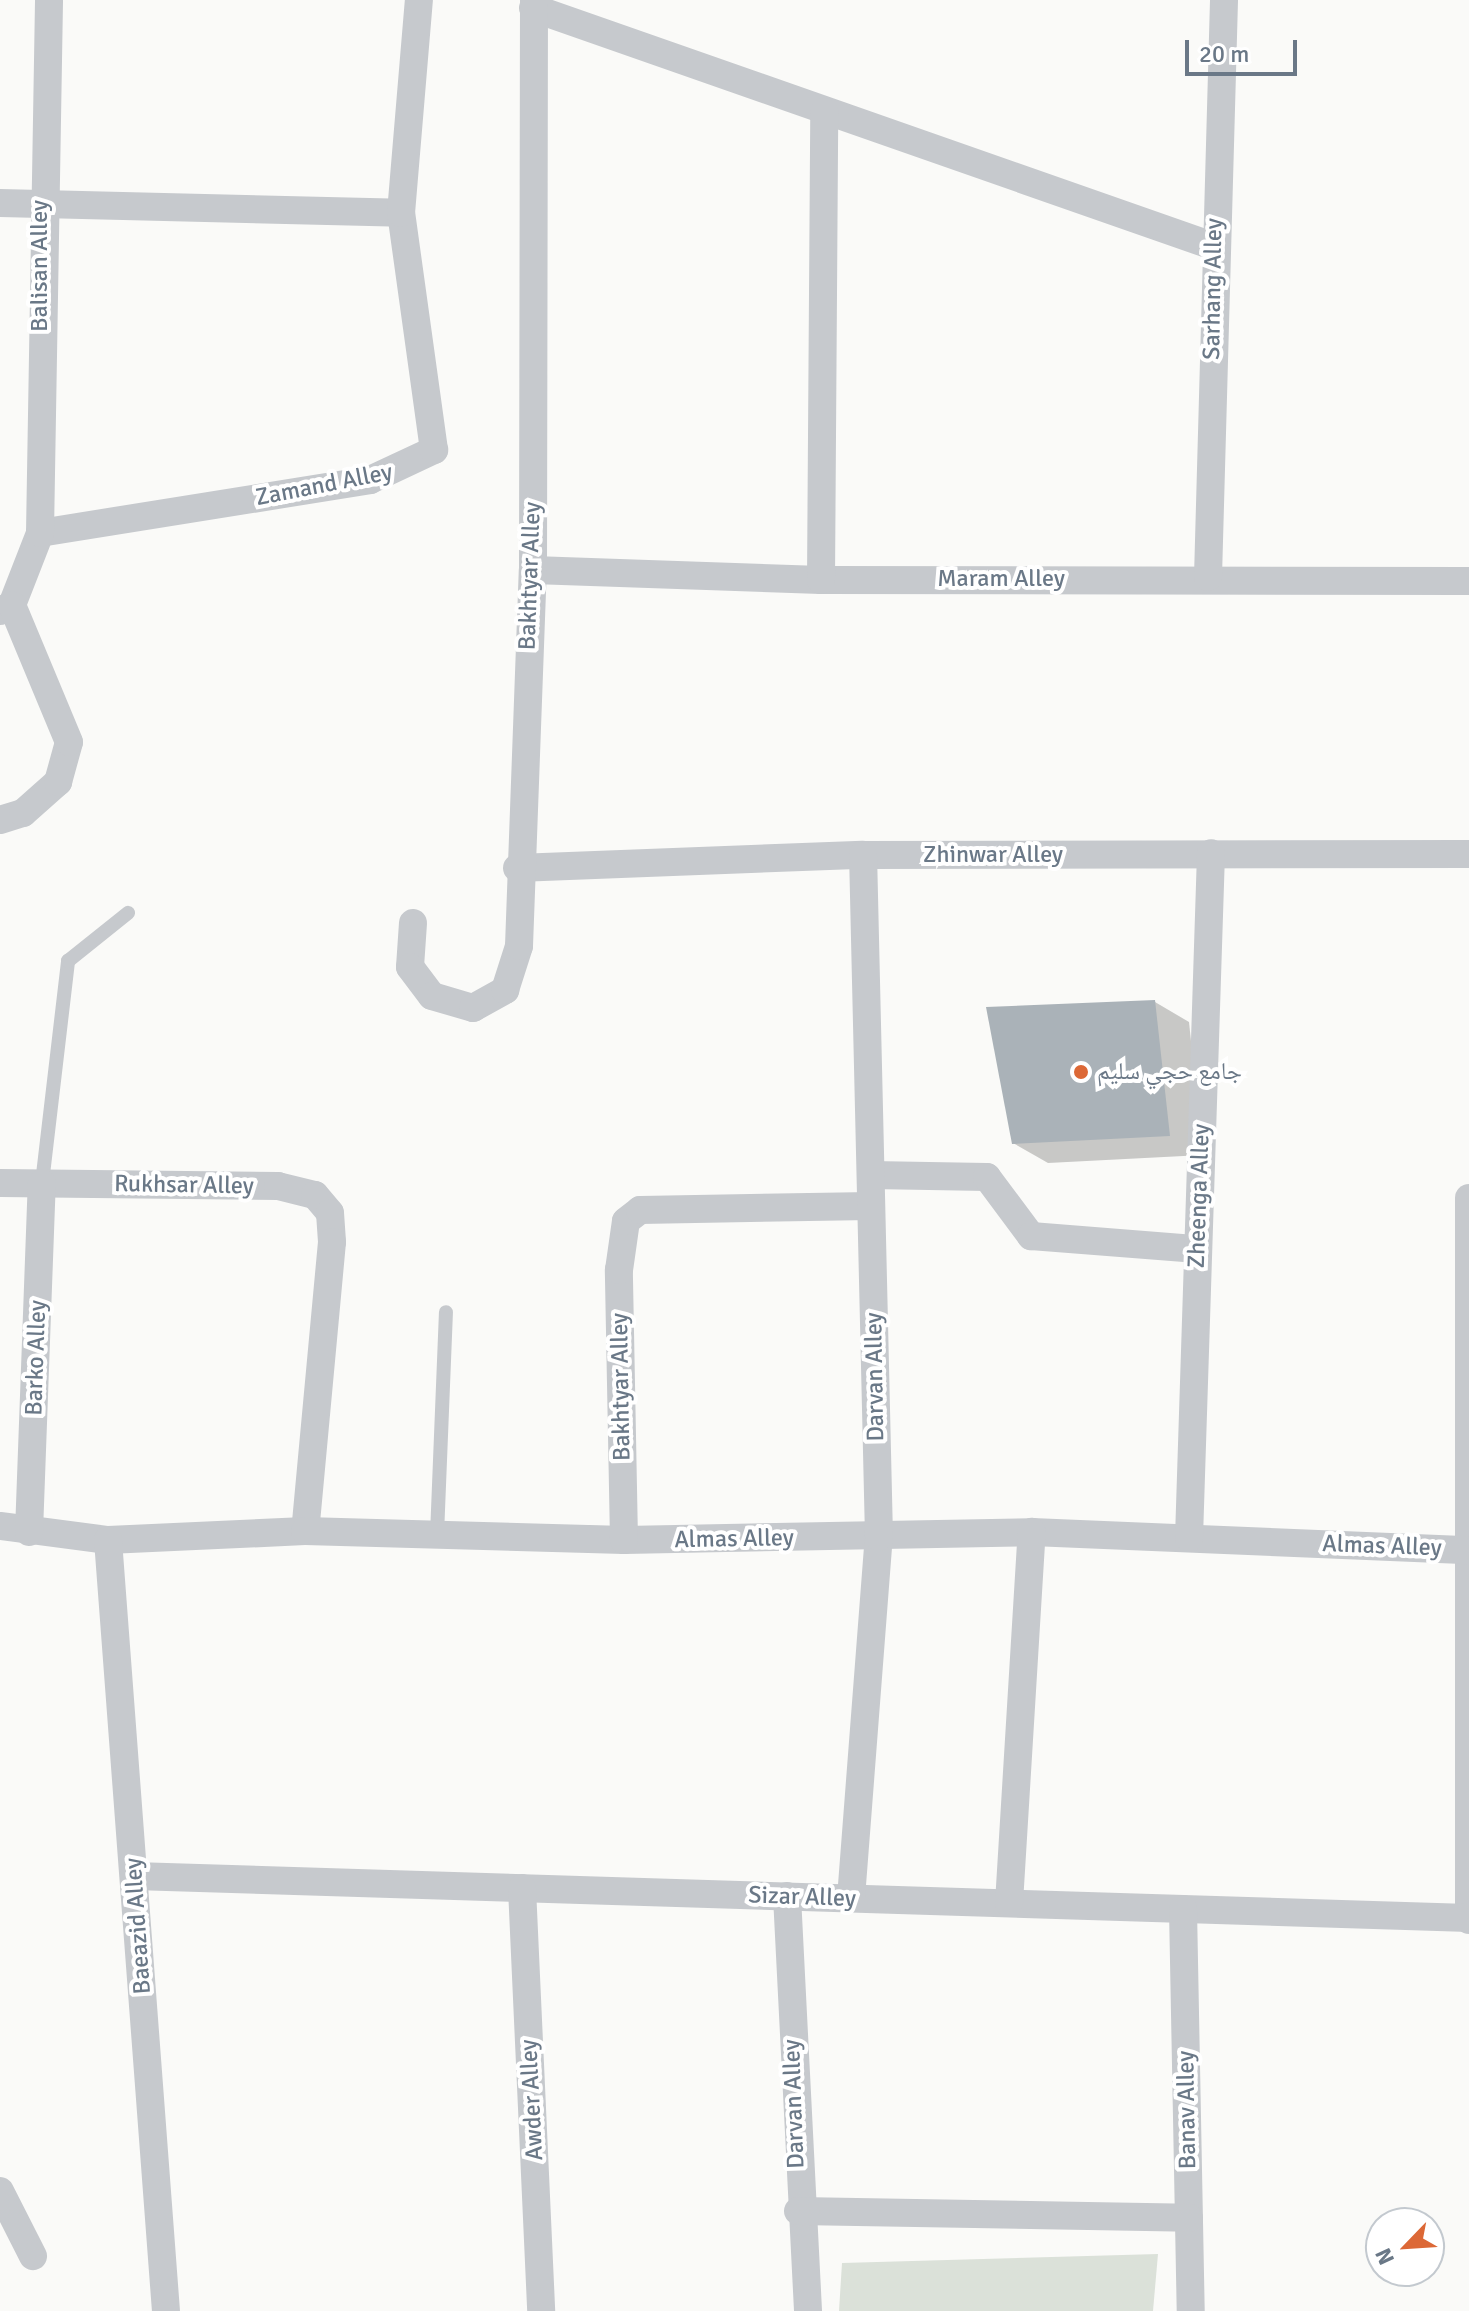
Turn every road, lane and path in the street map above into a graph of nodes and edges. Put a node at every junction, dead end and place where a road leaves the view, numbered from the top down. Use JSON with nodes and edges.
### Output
{"nodes":[{"id":1,"x":49,"y":0,"type":"edge"},
{"id":2,"x":419,"y":0,"type":"edge"},
{"id":3,"x":1224,"y":0,"type":"edge"},
{"id":4,"x":534,"y":4,"type":"edge"},
{"id":5,"x":824,"y":112,"type":"junction"},
{"id":6,"x":0,"y":203,"type":"edge"},
{"id":7,"x":40,"y":203,"type":"junction"},
{"id":8,"x":401,"y":213,"type":"junction"},
{"id":9,"x":1213,"y":246,"type":"junction"},
{"id":10,"x":40,"y":533,"type":"junction"},
{"id":11,"x":533,"y":570,"type":"junction"},
{"id":12,"x":1208,"y":577,"type":"junction"},
{"id":13,"x":821,"y":580,"type":"junction"},
{"id":14,"x":1469,"y":581,"type":"edge"},
{"id":15,"x":6,"y":608,"type":"edge"},
{"id":16,"x":0,"y":820,"type":"edge"},
{"id":17,"x":1211,"y":853,"type":"junction"},
{"id":18,"x":1469,"y":854,"type":"edge"},
{"id":19,"x":863,"y":855,"type":"junction"},
{"id":20,"x":517,"y":868,"type":"junction"},
{"id":21,"x":128,"y":913,"type":"dead end"},
{"id":22,"x":413,"y":923,"type":"dead end"},
{"id":23,"x":871,"y":1175,"type":"junction"},
{"id":24,"x":0,"y":1183,"type":"edge"},
{"id":25,"x":42,"y":1183,"type":"junction"},
{"id":26,"x":1469,"y":1198,"type":"edge"},
{"id":27,"x":871,"y":1206,"type":"junction"},
{"id":28,"x":1469,"y":1239,"type":"edge"},
{"id":29,"x":1197,"y":1249,"type":"junction"},
{"id":30,"x":446,"y":1312,"type":"dead end"},
{"id":31,"x":0,"y":1526,"type":"edge"},
{"id":32,"x":305,"y":1531,"type":"junction"},
{"id":33,"x":29,"y":1532,"type":"junction"},
{"id":34,"x":1032,"y":1532,"type":"junction"},
{"id":35,"x":437,"y":1535,"type":"junction"},
{"id":36,"x":879,"y":1537,"type":"junction"},
{"id":37,"x":1189,"y":1538,"type":"junction"},
{"id":38,"x":108,"y":1540,"type":"junction"},
{"id":39,"x":624,"y":1540,"type":"junction"},
{"id":40,"x":1469,"y":1550,"type":"edge"},
{"id":41,"x":134,"y":1876,"type":"junction"},
{"id":42,"x":522,"y":1888,"type":"junction"},
{"id":43,"x":787,"y":1896,"type":"junction"},
{"id":44,"x":851,"y":1898,"type":"junction"},
{"id":45,"x":1009,"y":1903,"type":"junction"},
{"id":46,"x":1183,"y":1909,"type":"junction"},
{"id":47,"x":1469,"y":1919,"type":"edge"},
{"id":48,"x":0,"y":2191,"type":"edge"},
{"id":49,"x":798,"y":2211,"type":"junction"},
{"id":50,"x":1189,"y":2218,"type":"junction"},
{"id":51,"x":33,"y":2256,"type":"dead end"},
{"id":52,"x":166,"y":2311,"type":"edge"},
{"id":53,"x":541,"y":2311,"type":"edge"},
{"id":54,"x":808,"y":2311,"type":"edge"},
{"id":55,"x":1191,"y":2311,"type":"edge"}],
"edges":[{"from":1,"to":7,"type":"street","name":"Balisan Alley"},
{"from":2,"to":8,"type":"street","name":"Zamand Alley"},
{"from":3,"to":9,"type":"street","name":"Sarhang Alley"},
{"from":4,"to":5,"type":"street"},
{"from":4,"to":11,"type":"street","name":"Bakhtyar Alley"},
{"from":5,"to":9,"type":"street"},
{"from":5,"to":13,"type":"street"},
{"from":6,"to":7,"type":"street"},
{"from":7,"to":8,"type":"street"},
{"from":7,"to":10,"type":"street","name":"Balisan Alley"},
{"from":8,"to":10,"type":"street","name":"Zamand Alley"},
{"from":9,"to":12,"type":"street","name":"Sarhang Alley"},
{"from":10,"to":15,"type":"street"},
{"from":11,"to":13,"type":"street","name":"Maram Alley"},
{"from":11,"to":20,"type":"street","name":"Bakhtyar Alley"},
{"from":12,"to":13,"type":"street","name":"Maram Alley"},
{"from":12,"to":14,"type":"street","name":"Maram Alley"},
{"from":15,"to":16,"type":"street"},
{"from":17,"to":18,"type":"street","name":"Zhinwar Alley"},
{"from":17,"to":19,"type":"street","name":"Zhinwar Alley"},
{"from":17,"to":29,"type":"street","name":"Zheenga Alley"},
{"from":19,"to":20,"type":"street","name":"Zhinwar Alley"},
{"from":19,"to":23,"type":"street","name":"Darvan Alley"},
{"from":20,"to":22,"type":"street","name":"Bakhtyar Alley"},
{"from":21,"to":25,"type":"lane"},
{"from":23,"to":27,"type":"street","name":"Darvan Alley"},
{"from":23,"to":29,"type":"street"},
{"from":24,"to":25,"type":"street","name":"Rukhsar Alley"},
{"from":25,"to":32,"type":"street","name":"Rukhsar Alley"},
{"from":25,"to":33,"type":"street","name":"Barko Alley"},
{"from":26,"to":28,"type":"street"},
{"from":27,"to":36,"type":"street","name":"Darvan Alley"},
{"from":27,"to":39,"type":"street","name":"Bakhtyar Alley"},
{"from":28,"to":40,"type":"street"},
{"from":29,"to":37,"type":"street","name":"Zheenga Alley"},
{"from":30,"to":35,"type":"lane"},
{"from":31,"to":33,"type":"street","name":"Almas Alley"},
{"from":32,"to":35,"type":"street","name":"Almas Alley"},
{"from":32,"to":38,"type":"street","name":"Almas Alley"},
{"from":33,"to":38,"type":"street","name":"Almas Alley"},
{"from":34,"to":36,"type":"street","name":"Almas Alley"},
{"from":34,"to":37,"type":"street","name":"Almas Alley"},
{"from":34,"to":45,"type":"street"},
{"from":35,"to":39,"type":"street","name":"Almas Alley"},
{"from":36,"to":39,"type":"street","name":"Almas Alley"},
{"from":36,"to":44,"type":"street","name":"Darvan Alley"},
{"from":37,"to":40,"type":"street","name":"Almas Alley"},
{"from":38,"to":41,"type":"street","name":"Baeazid Alley"},
{"from":40,"to":47,"type":"street"},
{"from":41,"to":42,"type":"street","name":"Sizar Alley"},
{"from":41,"to":52,"type":"street","name":"Baeazid Alley"},
{"from":42,"to":43,"type":"street","name":"Sizar Alley"},
{"from":42,"to":53,"type":"street","name":"Awder Alley"},
{"from":43,"to":44,"type":"street","name":"Sizar Alley"},
{"from":43,"to":49,"type":"street","name":"Darvan Alley"},
{"from":44,"to":45,"type":"street","name":"Sizar Alley"},
{"from":45,"to":46,"type":"street","name":"Sizar Alley"},
{"from":46,"to":47,"type":"street","name":"Sizar Alley"},
{"from":46,"to":50,"type":"street","name":"Banav Alley"},
{"from":48,"to":51,"type":"street"},
{"from":49,"to":50,"type":"street"},
{"from":49,"to":54,"type":"street","name":"Darvan Alley"},
{"from":50,"to":55,"type":"street","name":"Banav Alley"}]}
